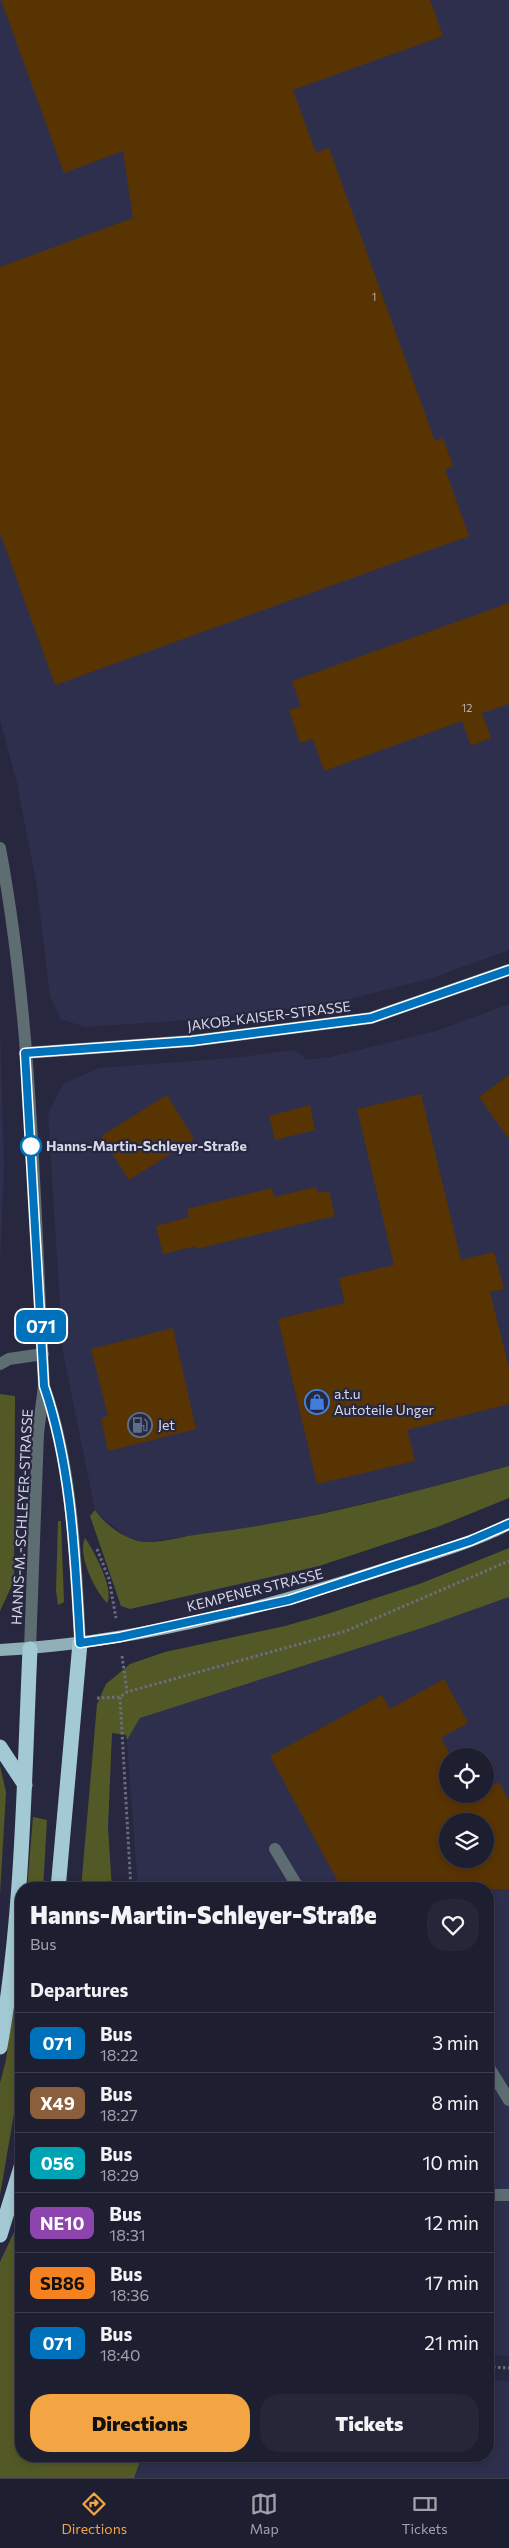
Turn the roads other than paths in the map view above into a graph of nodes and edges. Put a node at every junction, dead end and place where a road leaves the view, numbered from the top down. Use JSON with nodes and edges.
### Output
{"nodes":[{"id":1,"x":0,"y":848,"type":"edge"},
{"id":2,"x":509,"y":970,"type":"edge"},
{"id":3,"x":25,"y":1053,"type":"junction"},
{"id":4,"x":42,"y":1354,"type":"junction"},
{"id":5,"x":0,"y":1364,"type":"edge"},
{"id":6,"x":44,"y":1386,"type":"junction"},
{"id":7,"x":509,"y":1524,"type":"edge"},
{"id":8,"x":80,"y":1643,"type":"junction"},
{"id":9,"x":30,"y":1648,"type":"junction"},
{"id":10,"x":0,"y":1650,"type":"edge"},
{"id":11,"x":0,"y":1747,"type":"edge"},
{"id":12,"x":25,"y":1785,"type":"junction"},
{"id":13,"x":276,"y":1849,"type":"dead end"},
{"id":14,"x":18,"y":1882,"type":"edge"},
{"id":15,"x":59,"y":1882,"type":"edge"},
{"id":16,"x":296,"y":1882,"type":"edge"},
{"id":17,"x":15,"y":1917,"type":"edge"},
{"id":18,"x":0,"y":2047,"type":"edge"},
{"id":19,"x":494,"y":2076,"type":"edge"},
{"id":20,"x":509,"y":2100,"type":"edge"},
{"id":21,"x":15,"y":2186,"type":"edge"},
{"id":22,"x":494,"y":2195,"type":"edge"},
{"id":23,"x":509,"y":2196,"type":"edge"},
{"id":24,"x":0,"y":2235,"type":"edge"}],
"edges":[{"from":1,"to":3,"type":"street","name":"HANNS-M.-SCHLEYER-STRASSE"},
{"from":2,"to":3,"type":"street","name":"JAKOB-KAISER-STRASSE"},
{"from":3,"to":4,"type":"street","name":"HANNS-M.-SCHLEYER-STRASSE"},
{"from":4,"to":5,"type":"street"},
{"from":4,"to":6,"type":"street","name":"HANNS-M.-SCHLEYER-STRASSE"},
{"from":6,"to":8,"type":"street","name":"HANNS-M.-SCHLEYER-STRASSE"},
{"from":6,"to":9,"type":"street","name":"HANNS-M.-SCHLEYER-STRASSE"},
{"from":7,"to":8,"type":"main road","name":"KEMPENER STRASSE"},
{"from":8,"to":9,"type":"main road","name":"KEMPENER STRASSE"},
{"from":8,"to":15,"type":"highway"},
{"from":9,"to":10,"type":"main road","name":"KEMPENER STRASSE"},
{"from":9,"to":12,"type":"highway"},
{"from":11,"to":12,"type":"highway"},
{"from":12,"to":14,"type":"highway"},
{"from":13,"to":16,"type":"street"},
{"from":17,"to":18,"type":"highway"},
{"from":19,"to":20,"type":"street"},
{"from":21,"to":24,"type":"highway"},
{"from":22,"to":23,"type":"street"}]}
